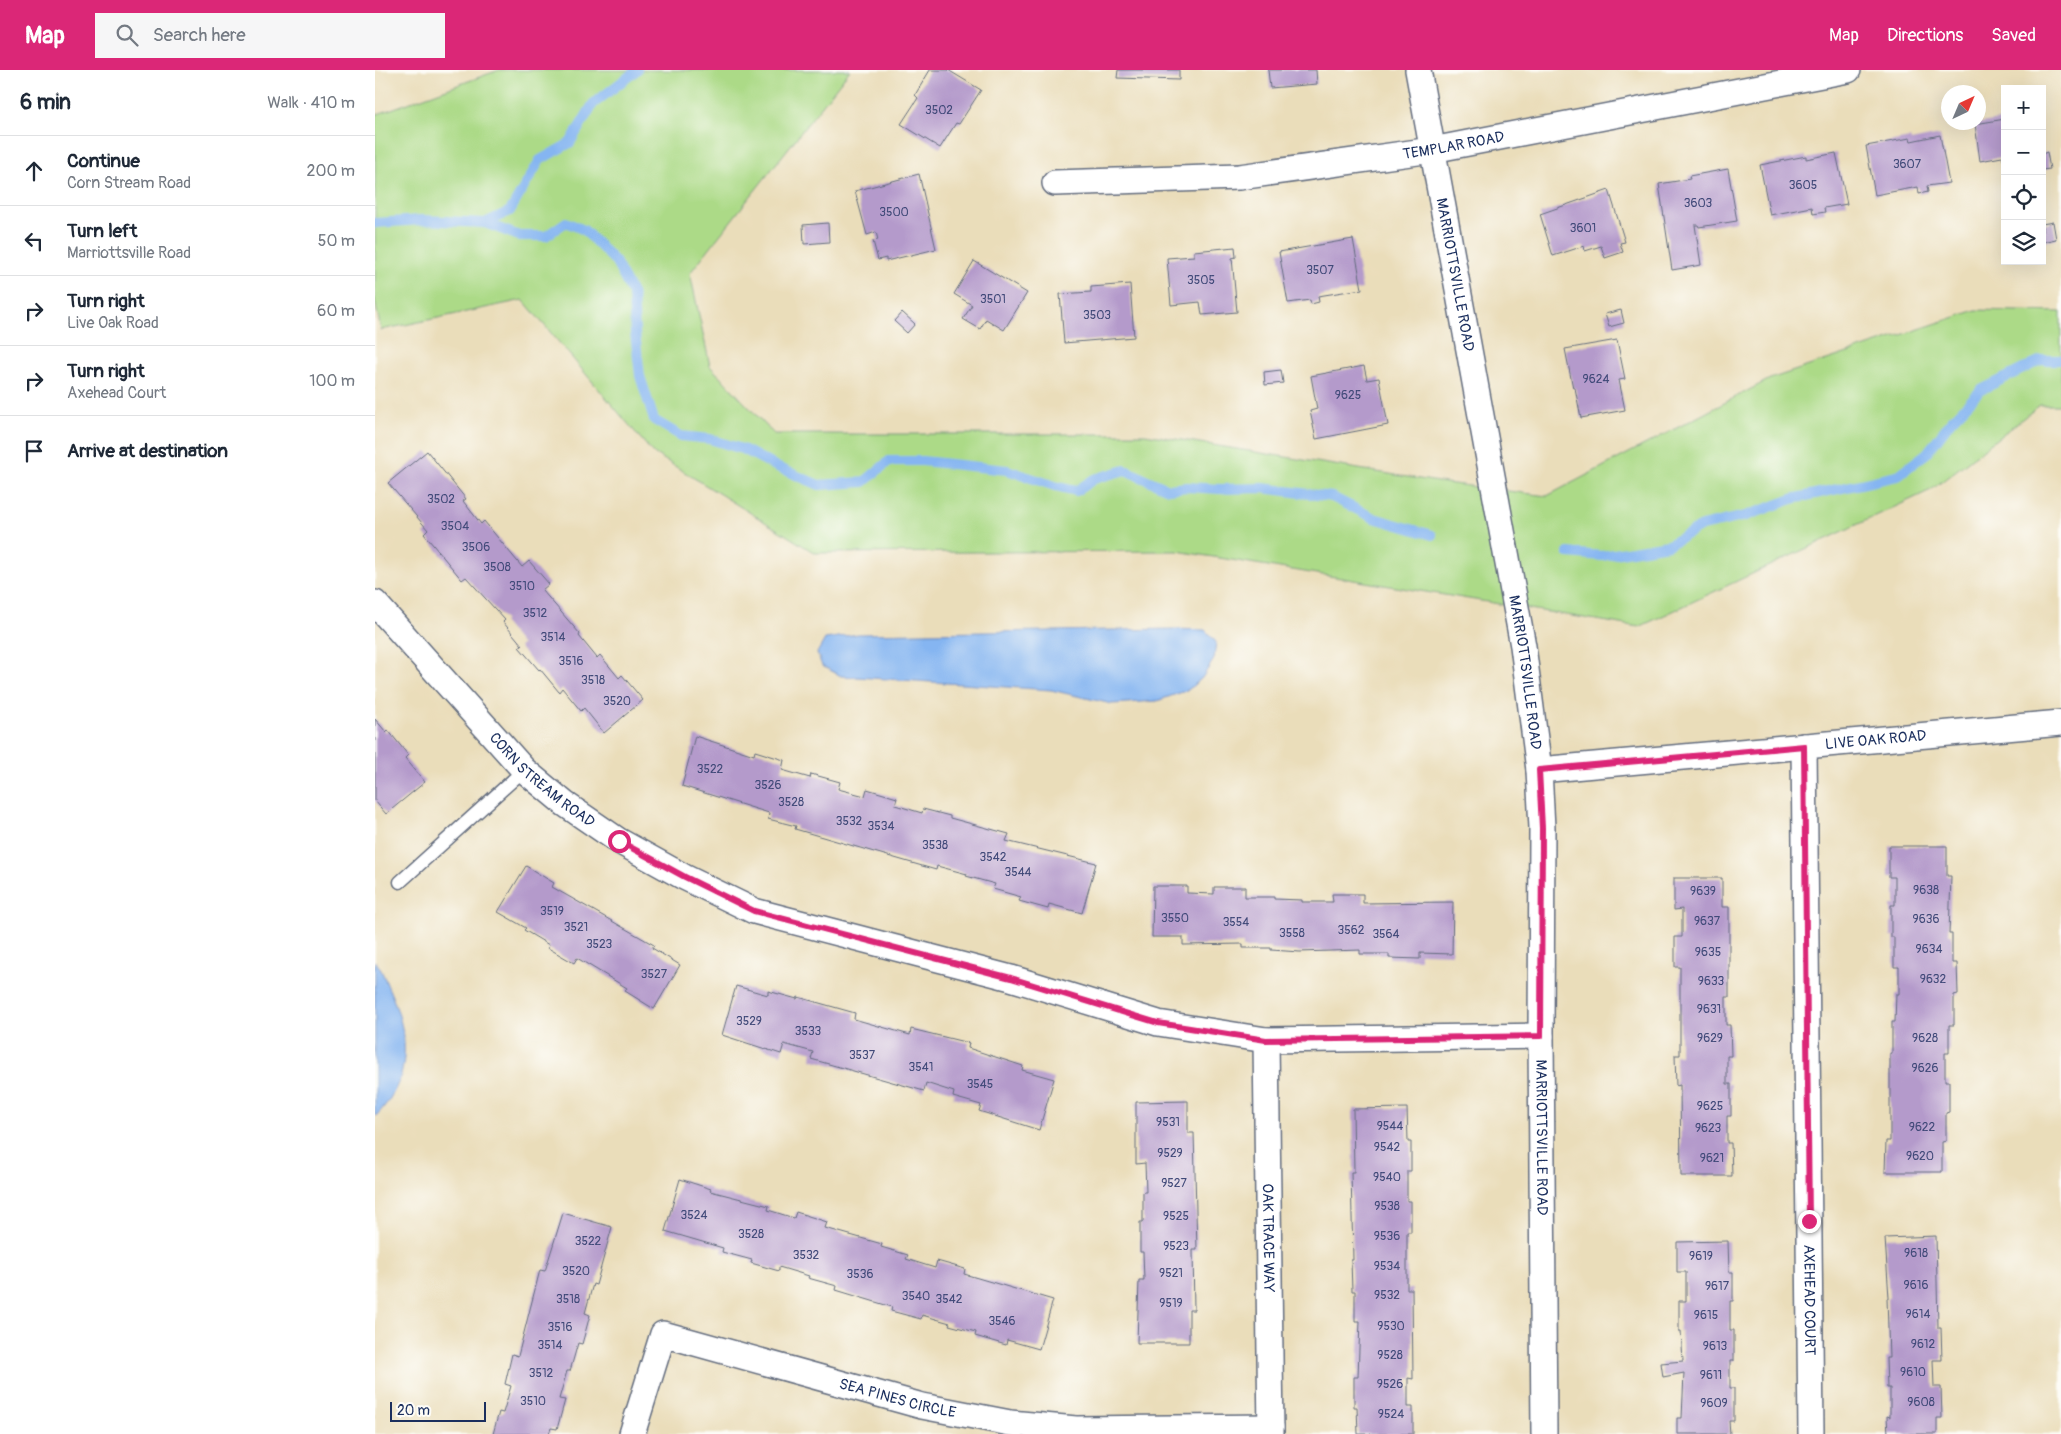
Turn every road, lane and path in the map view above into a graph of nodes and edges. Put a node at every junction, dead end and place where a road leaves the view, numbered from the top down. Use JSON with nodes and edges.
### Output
{"nodes":[{"id":1,"x":1418,"y":70,"type":"edge"},
{"id":2,"x":1848,"y":70,"type":"edge"},
{"id":3,"x":1432,"y":150,"type":"junction"},
{"id":4,"x":1055,"y":183,"type":"dead end"},
{"id":5,"x":375,"y":603,"type":"edge"},
{"id":6,"x":2061,"y":723,"type":"edge"},
{"id":7,"x":1804,"y":746,"type":"junction"},
{"id":8,"x":524,"y":770,"type":"junction"},
{"id":9,"x":1539,"y":770,"type":"junction"},
{"id":10,"x":400,"y":882,"type":"dead end"},
{"id":11,"x":1541,"y":1036,"type":"junction"},
{"id":12,"x":1266,"y":1040,"type":"junction"},
{"id":13,"x":1271,"y":1431,"type":"edge"},
{"id":14,"x":633,"y":1434,"type":"edge"},
{"id":15,"x":1544,"y":1434,"type":"edge"},
{"id":16,"x":1811,"y":1434,"type":"edge"}],
"edges":[{"from":1,"to":3,"type":"street","name":"MARRIOTTSVILLE ROAD"},
{"from":2,"to":3,"type":"street","name":"TEMPLAR ROAD"},
{"from":3,"to":4,"type":"street","name":"TEMPLAR ROAD"},
{"from":3,"to":9,"type":"street","name":"MARRIOTTSVILLE ROAD"},
{"from":5,"to":8,"type":"street","name":"CORN STREAM ROAD"},
{"from":6,"to":7,"type":"street","name":"LIVE OAK ROAD"},
{"from":7,"to":9,"type":"street","name":"LIVE OAK ROAD"},
{"from":7,"to":16,"type":"street","name":"AXEHEAD COURT"},
{"from":8,"to":10,"type":"lane"},
{"from":8,"to":12,"type":"street","name":"CORN STREAM ROAD"},
{"from":9,"to":11,"type":"street","name":"MARRIOTTSVILLE ROAD"},
{"from":11,"to":12,"type":"street","name":"CORN STREAM ROAD"},
{"from":11,"to":15,"type":"street","name":"MARRIOTTSVILLE ROAD"},
{"from":12,"to":13,"type":"street","name":"OAK TRACE WAY"},
{"from":13,"to":14,"type":"street","name":"SEA PINES CIRCLE"}]}
